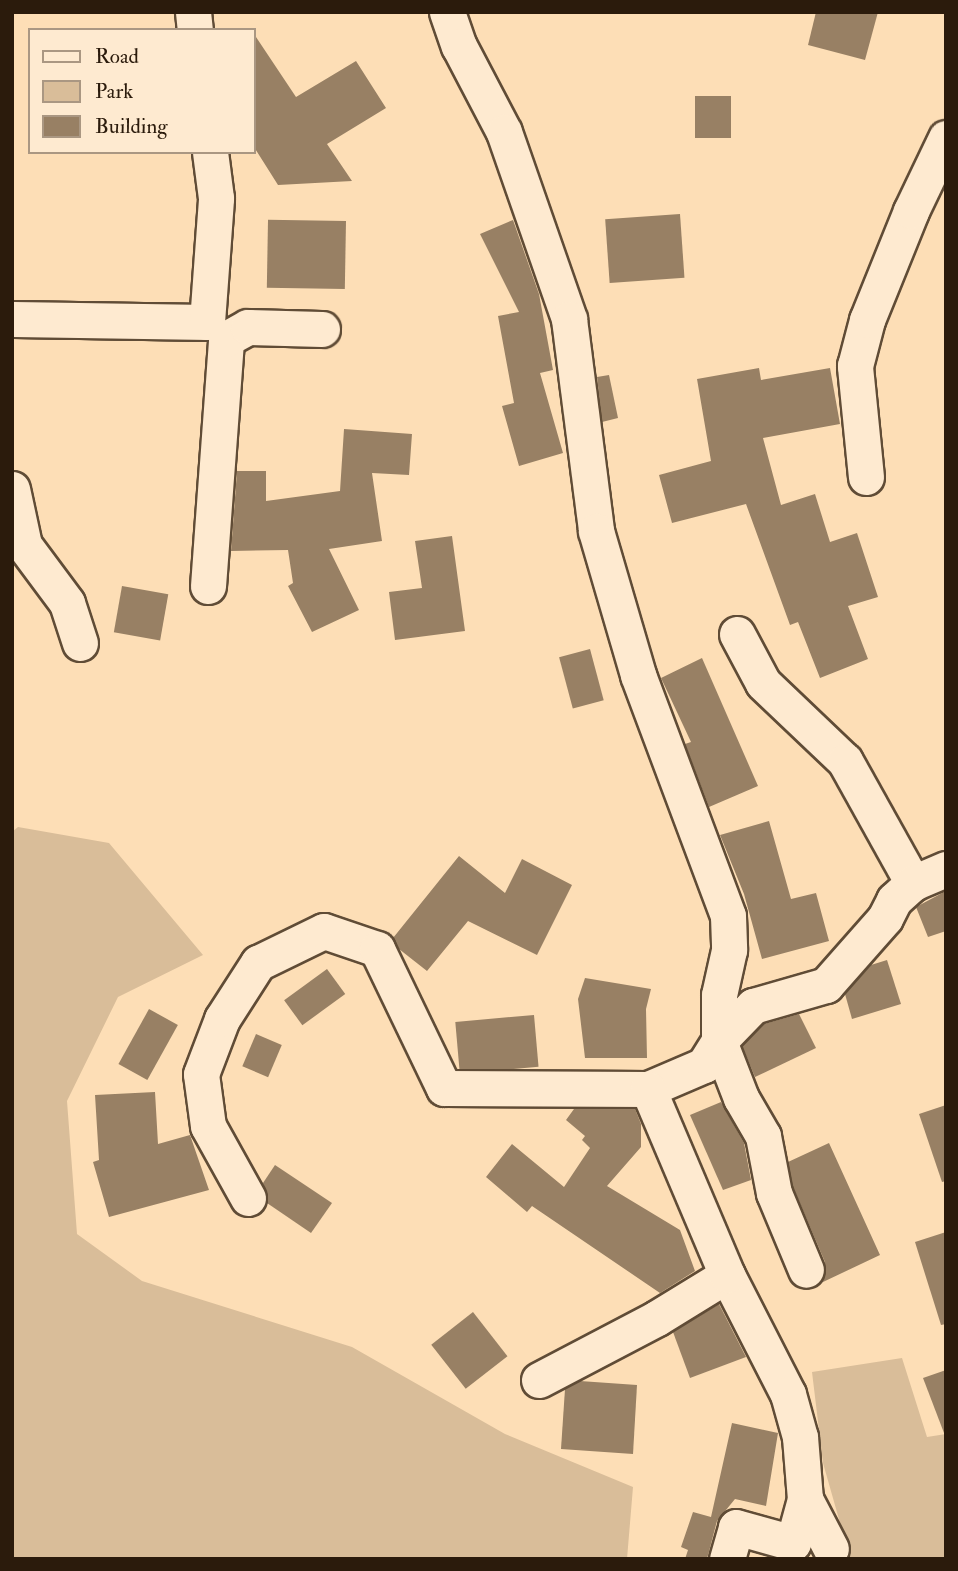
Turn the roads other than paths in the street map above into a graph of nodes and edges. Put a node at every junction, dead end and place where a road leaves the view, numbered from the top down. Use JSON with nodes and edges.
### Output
{"nodes":[{"id":1,"x":447,"y":12,"type":"edge"},
{"id":2,"x":946,"y":138,"type":"edge"},
{"id":3,"x":210,"y":154,"type":"edge"},
{"id":4,"x":12,"y":319,"type":"edge"},
{"id":5,"x":322,"y":329,"type":"dead end"},
{"id":6,"x":216,"y":330,"type":"junction"},
{"id":7,"x":866,"y":477,"type":"dead end"},
{"id":8,"x":12,"y":489,"type":"edge"},
{"id":9,"x":208,"y":586,"type":"dead end"},
{"id":10,"x":737,"y":634,"type":"dead end"},
{"id":11,"x":80,"y":643,"type":"dead end"},
{"id":12,"x":946,"y":869,"type":"edge"},
{"id":13,"x":913,"y":883,"type":"junction"},
{"id":14,"x":719,"y":1041,"type":"junction"},
{"id":15,"x":648,"y":1089,"type":"junction"},
{"id":16,"x":248,"y":1198,"type":"dead end"},
{"id":17,"x":806,"y":1270,"type":"dead end"},
{"id":18,"x":727,"y":1275,"type":"junction"},
{"id":19,"x":539,"y":1380,"type":"dead end"},
{"id":20,"x":804,"y":1499,"type":"junction"},
{"id":21,"x":831,"y":1549,"type":"dead end"},
{"id":22,"x":727,"y":1559,"type":"edge"}],
"edges":[{"from":1,"to":14,"type":"street"},
{"from":2,"to":7,"type":"street"},
{"from":3,"to":6,"type":"street"},
{"from":4,"to":6,"type":"street"},
{"from":5,"to":6,"type":"street"},
{"from":6,"to":9,"type":"street"},
{"from":8,"to":11,"type":"street"},
{"from":10,"to":13,"type":"street"},
{"from":12,"to":13,"type":"street"},
{"from":13,"to":14,"type":"street"},
{"from":14,"to":15,"type":"street"},
{"from":14,"to":17,"type":"street"},
{"from":15,"to":16,"type":"street"},
{"from":15,"to":18,"type":"street"},
{"from":18,"to":19,"type":"street"},
{"from":18,"to":20,"type":"street"},
{"from":20,"to":21,"type":"street"},
{"from":20,"to":22,"type":"street"}]}
